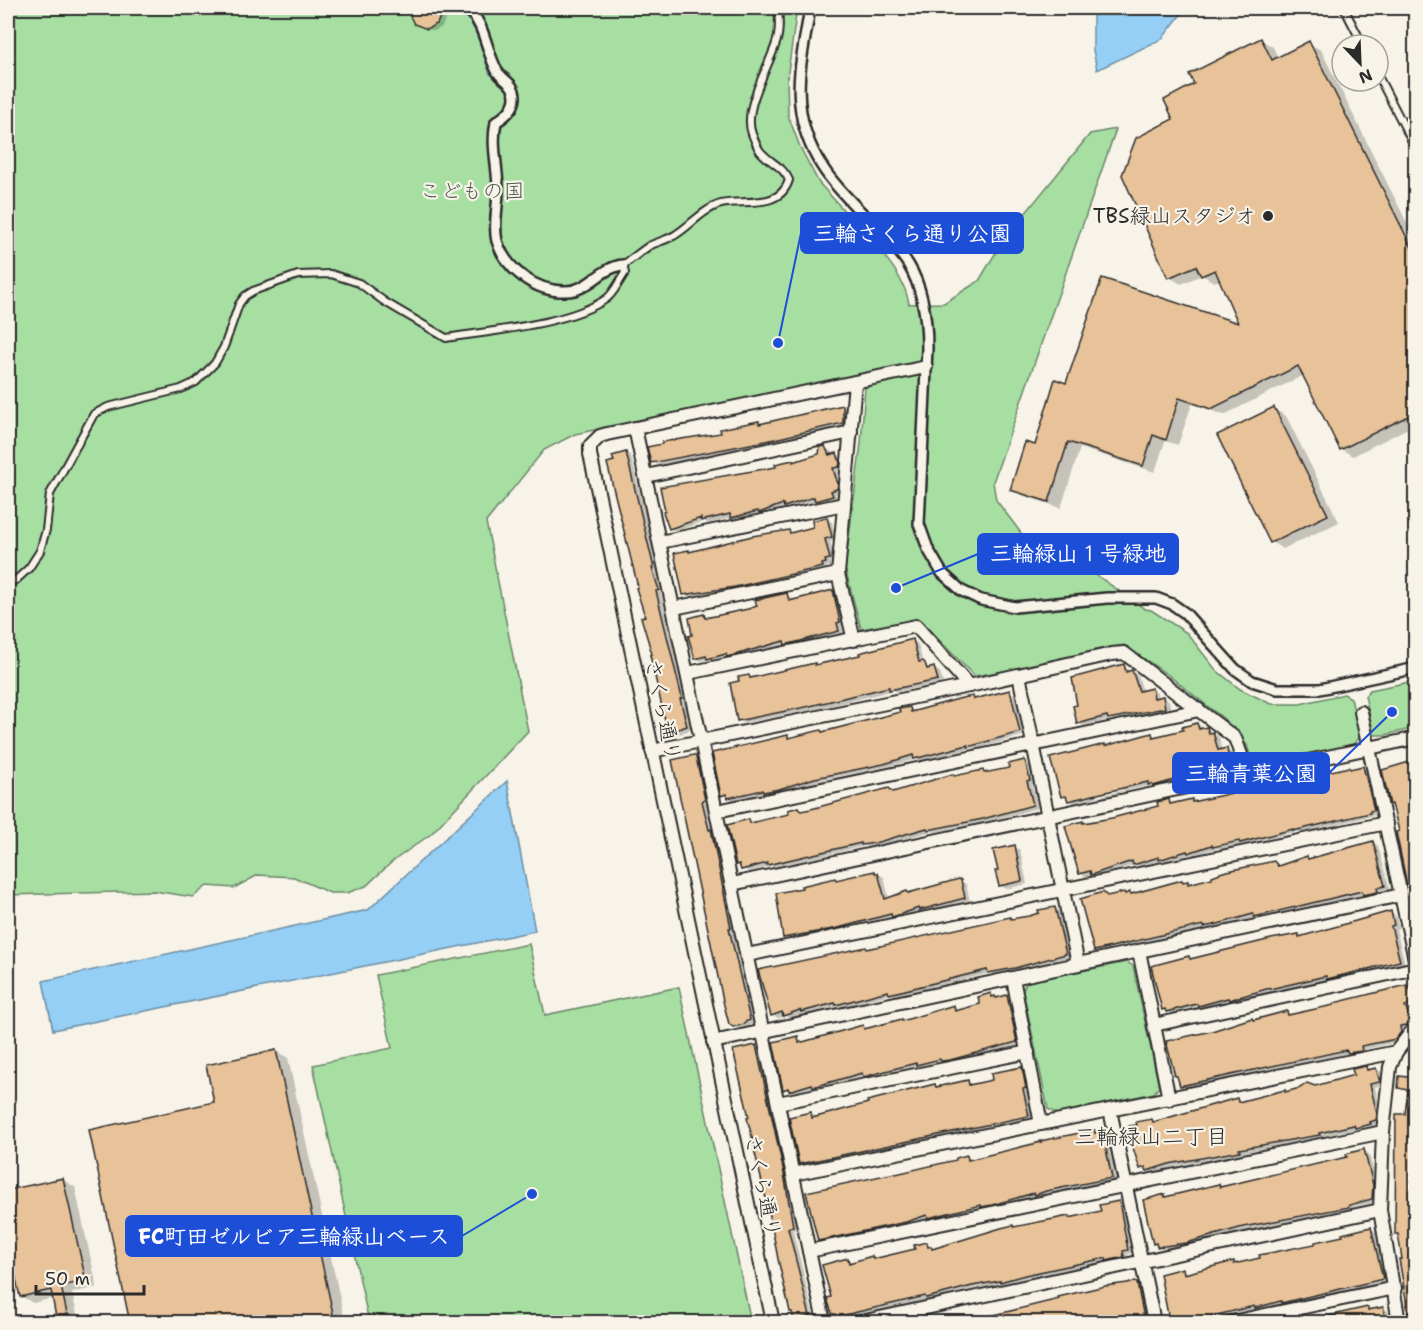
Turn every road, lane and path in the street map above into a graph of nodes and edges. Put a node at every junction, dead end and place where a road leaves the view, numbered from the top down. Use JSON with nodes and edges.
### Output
{"nodes":[{"id":1,"x":468,"y":8,"type":"edge"},
{"id":2,"x":778,"y":8,"type":"edge"},
{"id":3,"x":810,"y":8,"type":"edge"},
{"id":4,"x":1344,"y":8,"type":"edge"},
{"id":5,"x":1357,"y":33,"type":"edge"},
{"id":6,"x":1387,"y":93,"type":"edge"},
{"id":7,"x":1416,"y":150,"type":"edge"},
{"id":8,"x":623,"y":265,"type":"junction"},
{"id":9,"x":926,"y":367,"type":"junction"},
{"id":10,"x":855,"y":382,"type":"junction"},
{"id":11,"x":635,"y":428,"type":"junction"},
{"id":12,"x":851,"y":432,"type":"junction"},
{"id":13,"x":646,"y":476,"type":"junction"},
{"id":14,"x":844,"y":504,"type":"junction"},
{"id":15,"x":660,"y":542,"type":"junction"},
{"id":16,"x":838,"y":573,"type":"junction"},
{"id":17,"x":8,"y":583,"type":"edge"},
{"id":18,"x":674,"y":608,"type":"junction"},
{"id":19,"x":854,"y":640,"type":"junction"},
{"id":20,"x":1416,"y":668,"type":"edge"},
{"id":21,"x":688,"y":673,"type":"junction"},
{"id":22,"x":1019,"y":675,"type":"junction"},
{"id":23,"x":969,"y":686,"type":"junction"},
{"id":24,"x":1199,"y":710,"type":"junction"},
{"id":25,"x":1361,"y":712,"type":"dead end"},
{"id":26,"x":1416,"y":738,"type":"edge"},
{"id":27,"x":702,"y":741,"type":"junction"},
{"id":28,"x":1034,"y":744,"type":"junction"},
{"id":29,"x":1370,"y":747,"type":"junction"},
{"id":30,"x":652,"y":751,"type":"junction"},
{"id":31,"x":1248,"y":774,"type":"junction"},
{"id":32,"x":717,"y":811,"type":"junction"},
{"id":33,"x":1048,"y":817,"type":"junction"},
{"id":34,"x":1386,"y":823,"type":"junction"},
{"id":35,"x":732,"y":884,"type":"junction"},
{"id":36,"x":1063,"y":890,"type":"junction"},
{"id":37,"x":1401,"y":895,"type":"junction"},
{"id":38,"x":1139,"y":951,"type":"junction"},
{"id":39,"x":747,"y":955,"type":"junction"},
{"id":40,"x":1078,"y":964,"type":"junction"},
{"id":41,"x":1416,"y":966,"type":"edge"},
{"id":42,"x":1013,"y":978,"type":"junction"},
{"id":43,"x":1154,"y":1025,"type":"junction"},
{"id":44,"x":1416,"y":1026,"type":"edge"},
{"id":45,"x":763,"y":1031,"type":"junction"},
{"id":46,"x":713,"y":1042,"type":"junction"},
{"id":47,"x":1028,"y":1052,"type":"junction"},
{"id":48,"x":1396,"y":1052,"type":"junction"},
{"id":49,"x":1168,"y":1098,"type":"junction"},
{"id":50,"x":778,"y":1103,"type":"junction"},
{"id":51,"x":1110,"y":1110,"type":"junction"},
{"id":52,"x":1041,"y":1124,"type":"junction"},
{"id":53,"x":1383,"y":1132,"type":"junction"},
{"id":54,"x":793,"y":1174,"type":"junction"},
{"id":55,"x":1126,"y":1186,"type":"junction"},
{"id":56,"x":1380,"y":1210,"type":"junction"},
{"id":57,"x":809,"y":1251,"type":"junction"},
{"id":58,"x":1142,"y":1262,"type":"junction"},
{"id":59,"x":1395,"y":1288,"type":"junction"},
{"id":60,"x":773,"y":1323,"type":"edge"},
{"id":61,"x":824,"y":1323,"type":"edge"},
{"id":62,"x":861,"y":1323,"type":"edge"},
{"id":63,"x":1154,"y":1323,"type":"edge"},
{"id":64,"x":1232,"y":1323,"type":"edge"},
{"id":65,"x":1399,"y":1323,"type":"edge"}],
"edges":[{"from":1,"to":8,"type":"street"},
{"from":2,"to":8,"type":"lane"},
{"from":3,"to":9,"type":"street"},
{"from":4,"to":5,"type":"lane"},
{"from":6,"to":7,"type":"lane"},
{"from":8,"to":17,"type":"lane"},
{"from":9,"to":10,"type":"street","name":"さくら通り"},
{"from":9,"to":20,"type":"street"},
{"from":10,"to":11,"type":"street","name":"さくら通り"},
{"from":10,"to":12,"type":"street"},
{"from":11,"to":13,"type":"street"},
{"from":11,"to":30,"type":"street","name":"さくら通り"},
{"from":12,"to":13,"type":"street"},
{"from":12,"to":14,"type":"street"},
{"from":13,"to":15,"type":"street"},
{"from":14,"to":15,"type":"street"},
{"from":14,"to":16,"type":"street"},
{"from":15,"to":18,"type":"street"},
{"from":16,"to":18,"type":"street"},
{"from":16,"to":19,"type":"street"},
{"from":18,"to":21,"type":"street"},
{"from":19,"to":21,"type":"street"},
{"from":19,"to":23,"type":"street"},
{"from":21,"to":27,"type":"street"},
{"from":22,"to":23,"type":"street"},
{"from":22,"to":24,"type":"street"},
{"from":22,"to":28,"type":"street"},
{"from":23,"to":27,"type":"street"},
{"from":24,"to":28,"type":"street"},
{"from":24,"to":31,"type":"street"},
{"from":25,"to":29,"type":"street"},
{"from":26,"to":29,"type":"street"},
{"from":27,"to":30,"type":"street"},
{"from":27,"to":32,"type":"street"},
{"from":28,"to":32,"type":"street"},
{"from":28,"to":33,"type":"street"},
{"from":29,"to":31,"type":"street"},
{"from":29,"to":34,"type":"street"},
{"from":30,"to":46,"type":"street","name":"さくら通り"},
{"from":31,"to":33,"type":"street"},
{"from":32,"to":35,"type":"street"},
{"from":33,"to":35,"type":"street"},
{"from":33,"to":36,"type":"street"},
{"from":34,"to":36,"type":"street"},
{"from":34,"to":37,"type":"street"},
{"from":35,"to":39,"type":"street"},
{"from":36,"to":39,"type":"street"},
{"from":36,"to":40,"type":"street"},
{"from":37,"to":38,"type":"street"},
{"from":37,"to":41,"type":"street"},
{"from":38,"to":40,"type":"street"},
{"from":38,"to":43,"type":"street"},
{"from":39,"to":45,"type":"street"},
{"from":40,"to":42,"type":"street"},
{"from":41,"to":43,"type":"street"},
{"from":42,"to":45,"type":"street"},
{"from":42,"to":47,"type":"street"},
{"from":43,"to":49,"type":"street"},
{"from":44,"to":48,"type":"street"},
{"from":45,"to":46,"type":"street"},
{"from":45,"to":50,"type":"street"},
{"from":46,"to":60,"type":"street","name":"さくら通り"},
{"from":47,"to":50,"type":"street"},
{"from":47,"to":52,"type":"street"},
{"from":48,"to":49,"type":"street"},
{"from":48,"to":53,"type":"street"},
{"from":49,"to":51,"type":"street"},
{"from":50,"to":54,"type":"street"},
{"from":51,"to":52,"type":"street"},
{"from":51,"to":55,"type":"street"},
{"from":52,"to":54,"type":"street"},
{"from":53,"to":55,"type":"street"},
{"from":53,"to":56,"type":"street"},
{"from":54,"to":57,"type":"street"},
{"from":55,"to":57,"type":"street"},
{"from":55,"to":58,"type":"street"},
{"from":56,"to":58,"type":"street"},
{"from":56,"to":59,"type":"street"},
{"from":57,"to":61,"type":"street"},
{"from":58,"to":62,"type":"street"},
{"from":58,"to":63,"type":"street"},
{"from":59,"to":64,"type":"street"},
{"from":59,"to":65,"type":"street"}]}
